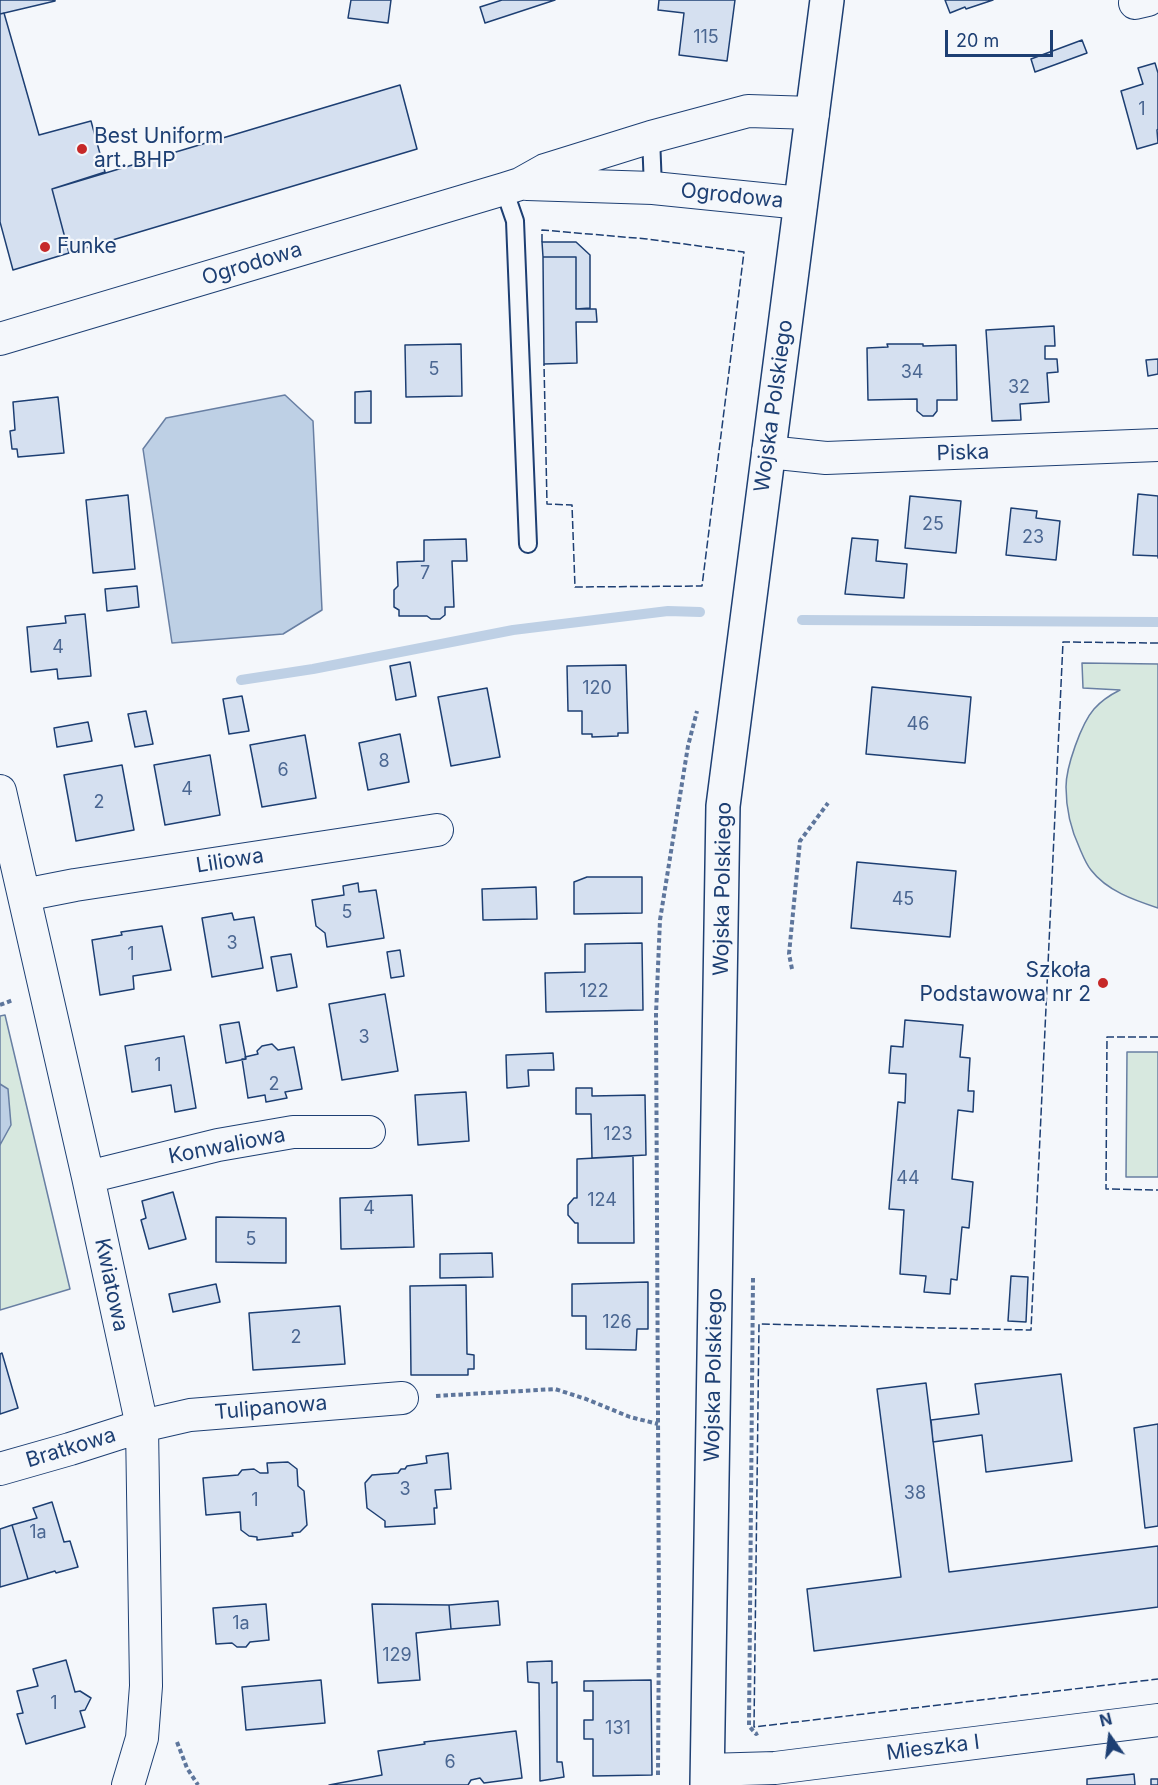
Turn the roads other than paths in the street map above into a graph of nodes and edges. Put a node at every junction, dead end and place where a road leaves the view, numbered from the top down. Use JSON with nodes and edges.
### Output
{"nodes":[{"id":1,"x":827,"y":0,"type":"edge"},
{"id":2,"x":813,"y":113,"type":"junction"},
{"id":3,"x":651,"y":137,"type":"junction"},
{"id":4,"x":512,"y":186,"type":"junction"},
{"id":5,"x":653,"y":188,"type":"junction"},
{"id":6,"x":801,"y":203,"type":"junction"},
{"id":7,"x":0,"y":339,"type":"edge"},
{"id":8,"x":1158,"y":445,"type":"edge"},
{"id":9,"x":768,"y":452,"type":"junction"},
{"id":10,"x":528,"y":544,"type":"dead end"},
{"id":11,"x":0,"y":791,"type":"edge"},
{"id":12,"x":437,"y":830,"type":"dead end"},
{"id":13,"x":24,"y":895,"type":"junction"},
{"id":14,"x":369,"y":1132,"type":"dead end"},
{"id":15,"x":88,"y":1176,"type":"junction"},
{"id":16,"x":402,"y":1398,"type":"road end"},
{"id":17,"x":142,"y":1426,"type":"junction"},
{"id":18,"x":0,"y":1469,"type":"edge"},
{"id":19,"x":1158,"y":1720,"type":"edge"},
{"id":20,"x":707,"y":1778,"type":"edge"},
{"id":21,"x":128,"y":1785,"type":"edge"}],
"edges":[{"from":1,"to":2,"type":"main road","name":"Wojska Polskiego"},
{"from":2,"to":3,"type":"street","name":"Ogrodowa"},
{"from":2,"to":6,"type":"main road","name":"Wojska Polskiego"},
{"from":3,"to":4,"type":"street","name":"Ogrodowa"},
{"from":3,"to":5,"type":"lane"},
{"from":4,"to":5,"type":"street","name":"Ogrodowa"},
{"from":4,"to":7,"type":"street","name":"Ogrodowa"},
{"from":4,"to":10,"type":"lane"},
{"from":5,"to":6,"type":"street","name":"Ogrodowa"},
{"from":6,"to":9,"type":"main road","name":"Wojska Polskiego"},
{"from":8,"to":9,"type":"street","name":"Piska"},
{"from":9,"to":20,"type":"main road","name":"Wojska Polskiego"},
{"from":11,"to":13,"type":"street","name":"Kwiatowa"},
{"from":12,"to":13,"type":"street","name":"Liliowa"},
{"from":13,"to":15,"type":"street","name":"Kwiatowa"},
{"from":14,"to":15,"type":"street","name":"Konwaliowa"},
{"from":15,"to":17,"type":"street","name":"Kwiatowa"},
{"from":16,"to":17,"type":"street","name":"Tulipanowa"},
{"from":17,"to":18,"type":"street","name":"Bratkowa"},
{"from":17,"to":21,"type":"street","name":"Kwiatowa"},
{"from":19,"to":20,"type":"street","name":"Mieszka I"}]}
